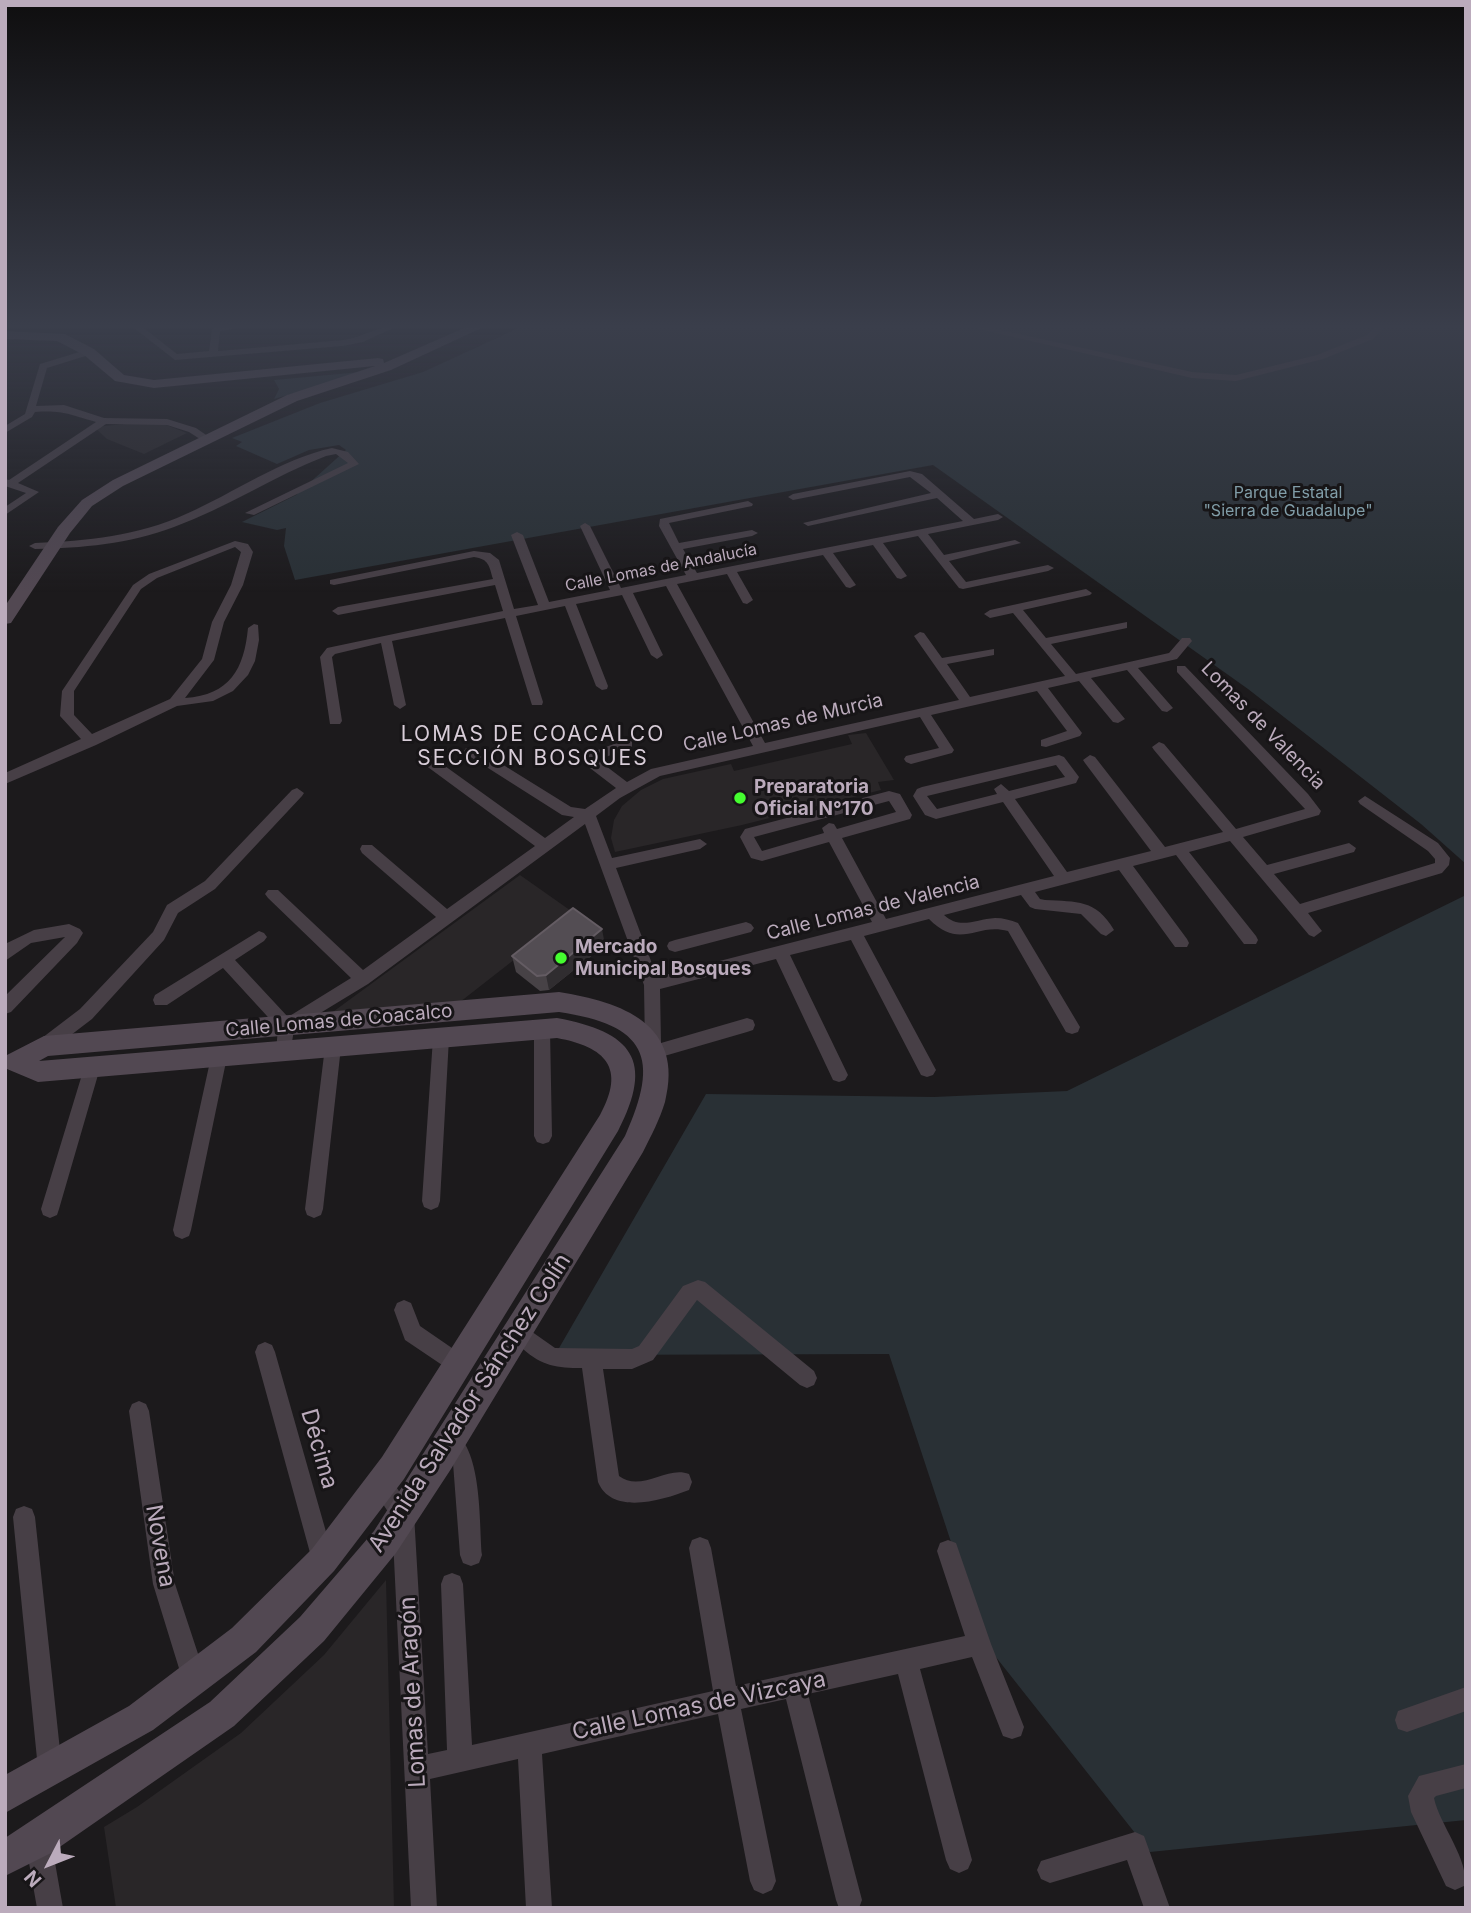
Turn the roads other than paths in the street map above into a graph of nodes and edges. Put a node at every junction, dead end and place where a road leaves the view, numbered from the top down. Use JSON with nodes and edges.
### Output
{"nodes":[{"id":1,"x":29,"y":414,"type":"edge"},
{"id":2,"x":83,"y":414,"type":"edge"},
{"id":3,"x":240,"y":414,"type":"edge"},
{"id":4,"x":255,"y":414,"type":"edge"},
{"id":5,"x":103,"y":422,"type":"junction"},
{"id":6,"x":5,"y":430,"type":"edge"},
{"id":7,"x":203,"y":437,"type":"junction"},
{"id":8,"x":8,"y":483,"type":"edge"},
{"id":9,"x":939,"y":494,"type":"junction"},
{"id":10,"x":793,"y":497,"type":"dead end"},
{"id":11,"x":748,"y":504,"type":"dead end"},
{"id":12,"x":5,"y":512,"type":"edge"},
{"id":13,"x":250,"y":513,"type":"dead end"},
{"id":14,"x":998,"y":517,"type":"dead end"},
{"id":15,"x":971,"y":522,"type":"junction"},
{"id":16,"x":808,"y":523,"type":"dead end"},
{"id":17,"x":585,"y":526,"type":"dead end"},
{"id":18,"x":752,"y":533,"type":"dead end"},
{"id":19,"x":920,"y":533,"type":"junction"},
{"id":20,"x":517,"y":535,"type":"dead end"},
{"id":21,"x":876,"y":541,"type":"junction"},
{"id":22,"x":1015,"y":543,"type":"dead end"},
{"id":23,"x":34,"y":546,"type":"junction"},
{"id":24,"x":53,"y":546,"type":"junction"},
{"id":25,"x":676,"y":547,"type":"junction"},
{"id":26,"x":826,"y":551,"type":"junction"},
{"id":27,"x":940,"y":559,"type":"junction"},
{"id":28,"x":1048,"y":568,"type":"dead end"},
{"id":29,"x":730,"y":570,"type":"junction"},
{"id":30,"x":901,"y":576,"type":"dead end"},
{"id":31,"x":693,"y":577,"type":"junction"},
{"id":32,"x":500,"y":581,"type":"junction"},
{"id":33,"x":334,"y":582,"type":"dead end"},
{"id":34,"x":670,"y":582,"type":"junction"},
{"id":35,"x":850,"y":585,"type":"dead end"},
{"id":36,"x":5,"y":592,"type":"edge"},
{"id":37,"x":622,"y":592,"type":"junction"},
{"id":38,"x":1087,"y":593,"type":"dead end"},
{"id":39,"x":747,"y":600,"type":"dead end"},
{"id":40,"x":569,"y":602,"type":"junction"},
{"id":41,"x":545,"y":607,"type":"junction"},
{"id":42,"x":1015,"y":608,"type":"junction"},
{"id":43,"x":338,"y":611,"type":"dead end"},
{"id":44,"x":510,"y":614,"type":"junction"},
{"id":45,"x":990,"y":614,"type":"dead end"},
{"id":46,"x":5,"y":619,"type":"edge"},
{"id":47,"x":1123,"y":625,"type":"dead end"},
{"id":48,"x":254,"y":628,"type":"dead end"},
{"id":49,"x":920,"y":636,"type":"dead end"},
{"id":50,"x":386,"y":639,"type":"junction"},
{"id":51,"x":1186,"y":641,"type":"dead end"},
{"id":52,"x":1043,"y":642,"type":"junction"},
{"id":53,"x":990,"y":652,"type":"dead end"},
{"id":54,"x":657,"y":655,"type":"dead end"},
{"id":55,"x":939,"y":662,"type":"junction"},
{"id":56,"x":1130,"y":666,"type":"junction"},
{"id":57,"x":1181,"y":669,"type":"dead end"},
{"id":58,"x":1078,"y":678,"type":"junction"},
{"id":59,"x":602,"y":686,"type":"dead end"},
{"id":60,"x":1040,"y":686,"type":"junction"},
{"id":61,"x":175,"y":702,"type":"junction"},
{"id":62,"x":537,"y":702,"type":"dead end"},
{"id":63,"x":968,"y":702,"type":"junction"},
{"id":64,"x":400,"y":705,"type":"dead end"},
{"id":65,"x":1167,"y":708,"type":"dead end"},
{"id":66,"x":923,"y":712,"type":"junction"},
{"id":67,"x":1118,"y":719,"type":"dead end"},
{"id":68,"x":335,"y":721,"type":"dead end"},
{"id":69,"x":91,"y":742,"type":"junction"},
{"id":70,"x":1046,"y":743,"type":"dead end"},
{"id":71,"x":627,"y":744,"type":"dead end"},
{"id":72,"x":1159,"y":747,"type":"dead end"},
{"id":73,"x":761,"y":748,"type":"junction"},
{"id":74,"x":471,"y":751,"type":"dead end"},
{"id":75,"x":426,"y":759,"type":"dead end"},
{"id":76,"x":911,"y":759,"type":"dead end"},
{"id":77,"x":1090,"y":760,"type":"dead end"},
{"id":78,"x":992,"y":776,"type":"junction"},
{"id":79,"x":5,"y":779,"type":"edge"},
{"id":80,"x":626,"y":789,"type":"junction"},
{"id":81,"x":297,"y":793,"type":"dead end"},
{"id":82,"x":1006,"y":796,"type":"junction"},
{"id":83,"x":1365,"y":801,"type":"dead end"},
{"id":84,"x":1314,"y":811,"type":"joint"},
{"id":85,"x":821,"y":814,"type":"junction"},
{"id":86,"x":589,"y":815,"type":"junction"},
{"id":87,"x":1233,"y":835,"type":"junction"},
{"id":88,"x":833,"y":836,"type":"junction"},
{"id":89,"x":700,"y":844,"type":"dead end"},
{"id":90,"x":546,"y":846,"type":"junction"},
{"id":91,"x":1349,"y":848,"type":"dead end"},
{"id":92,"x":367,"y":849,"type":"dead end"},
{"id":93,"x":1179,"y":849,"type":"junction"},
{"id":94,"x":1161,"y":854,"type":"junction"},
{"id":95,"x":608,"y":864,"type":"junction"},
{"id":96,"x":1123,"y":864,"type":"junction"},
{"id":97,"x":1264,"y":871,"type":"junction"},
{"id":98,"x":1064,"y":879,"type":"junction"},
{"id":99,"x":1025,"y":889,"type":"junction"},
{"id":100,"x":272,"y":894,"type":"dead end"},
{"id":101,"x":1297,"y":911,"type":"junction"},
{"id":102,"x":931,"y":912,"type":"junction"},
{"id":103,"x":447,"y":918,"type":"junction"},
{"id":104,"x":882,"y":926,"type":"junction"},
{"id":105,"x":746,"y":928,"type":"dead end"},
{"id":106,"x":1106,"y":930,"type":"dead end"},
{"id":107,"x":1314,"y":931,"type":"dead end"},
{"id":108,"x":855,"y":933,"type":"junction"},
{"id":109,"x":724,"y":934,"type":"junction"},
{"id":110,"x":259,"y":937,"type":"dead end"},
{"id":111,"x":1250,"y":940,"type":"dead end"},
{"id":112,"x":1181,"y":943,"type":"dead end"},
{"id":113,"x":676,"y":946,"type":"dead end"},
{"id":114,"x":781,"y":952,"type":"junction"},
{"id":115,"x":5,"y":955,"type":"edge"},
{"id":116,"x":224,"y":959,"type":"junction"},
{"id":117,"x":737,"y":963,"type":"junction"},
{"id":118,"x":362,"y":979,"type":"junction"},
{"id":119,"x":652,"y":985,"type":"junction"},
{"id":120,"x":161,"y":1000,"type":"dead end"},
{"id":121,"x":5,"y":1007,"type":"edge"},
{"id":122,"x":747,"y":1024,"type":"dead end"},
{"id":123,"x":286,"y":1026,"type":"junction"},
{"id":124,"x":1072,"y":1027,"type":"dead end"},
{"id":125,"x":542,"y":1030,"type":"junction"},
{"id":126,"x":442,"y":1038,"type":"junction"},
{"id":127,"x":44,"y":1046,"type":"junction"},
{"id":128,"x":333,"y":1047,"type":"junction"},
{"id":129,"x":653,"y":1049,"type":"junction"},
{"id":130,"x":284,"y":1051,"type":"junction"},
{"id":131,"x":219,"y":1057,"type":"junction"},
{"id":132,"x":621,"y":1061,"type":"joint"},
{"id":133,"x":10,"y":1062,"type":"edge"},
{"id":134,"x":92,"y":1068,"type":"junction"},
{"id":135,"x":928,"y":1070,"type":"dead end"},
{"id":136,"x":839,"y":1075,"type":"dead end"},
{"id":137,"x":543,"y":1136,"type":"dead end"},
{"id":138,"x":431,"y":1200,"type":"dead end"},
{"id":139,"x":50,"y":1209,"type":"dead end"},
{"id":140,"x":314,"y":1209,"type":"dead end"},
{"id":141,"x":182,"y":1230,"type":"dead end"},
{"id":142,"x":519,"y":1267,"type":"junction"},
{"id":143,"x":548,"y":1283,"type":"junction"},
{"id":144,"x":404,"y":1310,"type":"dead end"},
{"id":145,"x":517,"y":1332,"type":"junction"},
{"id":146,"x":265,"y":1352,"type":"dead end"},
{"id":147,"x":591,"y":1359,"type":"junction"},
{"id":148,"x":458,"y":1364,"type":"junction"},
{"id":149,"x":807,"y":1378,"type":"dead end"},
{"id":150,"x":139,"y":1410,"type":"dead end"},
{"id":151,"x":450,"y":1441,"type":"junction"},
{"id":152,"x":681,"y":1482,"type":"dead end"},
{"id":153,"x":381,"y":1484,"type":"junction"},
{"id":154,"x":403,"y":1514,"type":"junction"},
{"id":155,"x":24,"y":1517,"type":"dead end"},
{"id":156,"x":700,"y":1548,"type":"dead end"},
{"id":157,"x":948,"y":1550,"type":"dead end"},
{"id":158,"x":471,"y":1555,"type":"dead end"},
{"id":159,"x":323,"y":1560,"type":"junction"},
{"id":160,"x":452,"y":1584,"type":"dead end"},
{"id":161,"x":979,"y":1644,"type":"junction"},
{"id":162,"x":906,"y":1661,"type":"junction"},
{"id":163,"x":194,"y":1678,"type":"junction"},
{"id":164,"x":794,"y":1685,"type":"junction"},
{"id":165,"x":1466,"y":1699,"type":"edge"},
{"id":166,"x":727,"y":1701,"type":"junction"},
{"id":167,"x":1407,"y":1720,"type":"dead end"},
{"id":168,"x":1012,"y":1727,"type":"dead end"},
{"id":169,"x":528,"y":1744,"type":"junction"},
{"id":170,"x":460,"y":1759,"type":"junction"},
{"id":171,"x":50,"y":1769,"type":"junction"},
{"id":172,"x":418,"y":1769,"type":"junction"},
{"id":173,"x":1466,"y":1776,"type":"edge"},
{"id":174,"x":5,"y":1795,"type":"edge"},
{"id":175,"x":38,"y":1840,"type":"junction"},
{"id":176,"x":5,"y":1858,"type":"edge"},
{"id":177,"x":959,"y":1860,"type":"dead end"},
{"id":178,"x":1050,"y":1871,"type":"dead end"},
{"id":179,"x":1455,"y":1877,"type":"dead end"},
{"id":180,"x":763,"y":1881,"type":"dead end"},
{"id":181,"x":849,"y":1900,"type":"dead end"},
{"id":182,"x":50,"y":1908,"type":"edge"},
{"id":183,"x":424,"y":1908,"type":"edge"},
{"id":184,"x":538,"y":1908,"type":"edge"},
{"id":185,"x":1157,"y":1908,"type":"edge"}],
"edges":[{"from":1,"to":6,"type":"street"},
{"from":2,"to":5,"type":"street"},
{"from":3,"to":7,"type":"street"},
{"from":4,"to":7,"type":"street"},
{"from":5,"to":7,"type":"street"},
{"from":5,"to":8,"type":"street"},
{"from":7,"to":23,"type":"street"},
{"from":7,"to":24,"type":"street"},
{"from":8,"to":12,"type":"street"},
{"from":9,"to":10,"type":"street"},
{"from":9,"to":15,"type":"street"},
{"from":9,"to":16,"type":"street"},
{"from":11,"to":25,"type":"street"},
{"from":13,"to":24,"type":"street"},
{"from":14,"to":15,"type":"street","name":"Calle Lomas de Andalucía"},
{"from":15,"to":19,"type":"street","name":"Calle Lomas de Andalucía"},
{"from":17,"to":37,"type":"street"},
{"from":18,"to":25,"type":"street"},
{"from":19,"to":21,"type":"street","name":"Calle Lomas de Andalucía"},
{"from":19,"to":27,"type":"street"},
{"from":20,"to":41,"type":"street"},
{"from":21,"to":26,"type":"street","name":"Calle Lomas de Andalucía"},
{"from":21,"to":30,"type":"street"},
{"from":22,"to":27,"type":"street"},
{"from":23,"to":24,"type":"street"},
{"from":23,"to":36,"type":"street"},
{"from":24,"to":46,"type":"street"},
{"from":25,"to":31,"type":"street"},
{"from":26,"to":29,"type":"street","name":"Calle Lomas de Andalucía"},
{"from":26,"to":35,"type":"street"},
{"from":27,"to":28,"type":"street"},
{"from":29,"to":31,"type":"street","name":"Calle Lomas de Andalucía"},
{"from":29,"to":39,"type":"street"},
{"from":31,"to":34,"type":"street","name":"Calle Lomas de Andalucía"},
{"from":32,"to":33,"type":"street"},
{"from":32,"to":43,"type":"street"},
{"from":32,"to":44,"type":"street"},
{"from":34,"to":37,"type":"street","name":"Calle Lomas de Andalucía"},
{"from":34,"to":73,"type":"street"},
{"from":37,"to":40,"type":"street","name":"Calle Lomas de Andalucía"},
{"from":37,"to":54,"type":"street"},
{"from":38,"to":42,"type":"street"},
{"from":40,"to":41,"type":"street","name":"Calle Lomas de Andalucía"},
{"from":40,"to":59,"type":"street"},
{"from":41,"to":44,"type":"street","name":"Calle Lomas de Andalucía"},
{"from":42,"to":45,"type":"street"},
{"from":42,"to":52,"type":"street"},
{"from":44,"to":50,"type":"street","name":"Calle Lomas de Andalucía"},
{"from":44,"to":62,"type":"street"},
{"from":47,"to":52,"type":"street"},
{"from":48,"to":61,"type":"street"},
{"from":49,"to":55,"type":"street"},
{"from":50,"to":64,"type":"street"},
{"from":50,"to":68,"type":"street","name":"Calle Lomas de Andalucía"},
{"from":51,"to":56,"type":"street","name":"Calle Lomas de Murcia"},
{"from":52,"to":58,"type":"street"},
{"from":53,"to":55,"type":"street"},
{"from":55,"to":63,"type":"street"},
{"from":56,"to":58,"type":"street","name":"Calle Lomas de Murcia"},
{"from":56,"to":65,"type":"street"},
{"from":57,"to":84,"type":"street","name":"Lomas de Valencia"},
{"from":58,"to":60,"type":"street","name":"Calle Lomas de Murcia"},
{"from":58,"to":67,"type":"street"},
{"from":60,"to":63,"type":"street","name":"Calle Lomas de Murcia"},
{"from":60,"to":70,"type":"street"},
{"from":61,"to":69,"type":"street"},
{"from":61,"to":69,"type":"street"},
{"from":63,"to":66,"type":"street","name":"Calle Lomas de Murcia"},
{"from":66,"to":73,"type":"street","name":"Calle Lomas de Murcia"},
{"from":66,"to":76,"type":"street"},
{"from":69,"to":79,"type":"street"},
{"from":71,"to":80,"type":"street"},
{"from":72,"to":87,"type":"street"},
{"from":73,"to":80,"type":"street","name":"Calle Lomas de Murcia"},
{"from":74,"to":86,"type":"street"},
{"from":75,"to":90,"type":"street"},
{"from":77,"to":94,"type":"street"},
{"from":78,"to":82,"type":"street"},
{"from":78,"to":82,"type":"street"},
{"from":78,"to":82,"type":"street"},
{"from":80,"to":86,"type":"street","name":"Calle Lomas de Murcia"},
{"from":81,"to":127,"type":"street"},
{"from":82,"to":98,"type":"street"},
{"from":83,"to":101,"type":"street"},
{"from":84,"to":87,"type":"street","name":"Calle Lomas de Valencia"},
{"from":85,"to":88,"type":"street"},
{"from":85,"to":88,"type":"street"},
{"from":85,"to":88,"type":"street"},
{"from":86,"to":90,"type":"street","name":"Calle Lomas de Murcia"},
{"from":86,"to":95,"type":"street"},
{"from":87,"to":93,"type":"street","name":"Calle Lomas de Valencia"},
{"from":87,"to":97,"type":"street"},
{"from":88,"to":104,"type":"street"},
{"from":89,"to":95,"type":"street"},
{"from":90,"to":103,"type":"street","name":"Calle Lomas de Murcia"},
{"from":91,"to":97,"type":"street"},
{"from":92,"to":103,"type":"street"},
{"from":93,"to":94,"type":"street","name":"Calle Lomas de Valencia"},
{"from":93,"to":111,"type":"street"},
{"from":94,"to":96,"type":"street","name":"Calle Lomas de Valencia"},
{"from":95,"to":119,"type":"street"},
{"from":96,"to":98,"type":"street","name":"Calle Lomas de Valencia"},
{"from":96,"to":112,"type":"street"},
{"from":97,"to":101,"type":"street"},
{"from":98,"to":99,"type":"street","name":"Calle Lomas de Valencia"},
{"from":99,"to":102,"type":"street","name":"Calle Lomas de Valencia"},
{"from":99,"to":106,"type":"street"},
{"from":100,"to":118,"type":"street"},
{"from":101,"to":107,"type":"street"},
{"from":102,"to":104,"type":"street","name":"Calle Lomas de Valencia"},
{"from":102,"to":124,"type":"street"},
{"from":103,"to":118,"type":"street","name":"Calle Lomas de Murcia"},
{"from":104,"to":108,"type":"street","name":"Calle Lomas de Valencia"},
{"from":105,"to":109,"type":"street"},
{"from":108,"to":114,"type":"street","name":"Calle Lomas de Valencia"},
{"from":108,"to":135,"type":"street"},
{"from":109,"to":113,"type":"street"},
{"from":109,"to":117,"type":"street"},
{"from":110,"to":116,"type":"street"},
{"from":114,"to":117,"type":"street","name":"Calle Lomas de Valencia"},
{"from":114,"to":136,"type":"street"},
{"from":115,"to":121,"type":"street"},
{"from":116,"to":120,"type":"street"},
{"from":116,"to":123,"type":"street"},
{"from":117,"to":119,"type":"street","name":"Calle Lomas de Valencia"},
{"from":118,"to":123,"type":"street","name":"Calle Lomas de Murcia"},
{"from":119,"to":129,"type":"street"},
{"from":122,"to":129,"type":"street"},
{"from":123,"to":127,"type":"street","name":"Calle Lomas de Coacalco"},
{"from":123,"to":129,"type":"street","name":"Calle Lomas de Coacalco"},
{"from":123,"to":130,"type":"street"},
{"from":125,"to":126,"type":"street","name":"Calle Lomas de Coacalco"},
{"from":125,"to":132,"type":"street","name":"Calle Lomas de Coacalco"},
{"from":125,"to":137,"type":"street"},
{"from":126,"to":128,"type":"street","name":"Calle Lomas de Coacalco"},
{"from":126,"to":138,"type":"street"},
{"from":127,"to":133,"type":"street","name":"Calle Lomas de Coacalco"},
{"from":128,"to":130,"type":"street","name":"Calle Lomas de Coacalco"},
{"from":128,"to":140,"type":"street"},
{"from":129,"to":143,"type":"street","name":"Avenida Salvador Sánchez Colín"},
{"from":130,"to":131,"type":"street","name":"Calle Lomas de Coacalco"},
{"from":131,"to":134,"type":"street","name":"Calle Lomas de Coacalco"},
{"from":131,"to":141,"type":"street"},
{"from":132,"to":142,"type":"street","name":"Avenida Salvador Sánchez Colín"},
{"from":133,"to":134,"type":"street","name":"Calle Lomas de Coacalco"},
{"from":134,"to":139,"type":"street"},
{"from":142,"to":143,"type":"street"},
{"from":142,"to":148,"type":"street","name":"Avenida Salvador Sánchez Colín"},
{"from":143,"to":145,"type":"street","name":"Avenida Salvador Sánchez Colín"},
{"from":144,"to":148,"type":"street"},
{"from":145,"to":147,"type":"street"},
{"from":145,"to":151,"type":"street","name":"Avenida Salvador Sánchez Colín"},
{"from":146,"to":159,"type":"street","name":"Décima"},
{"from":147,"to":149,"type":"street"},
{"from":147,"to":152,"type":"street"},
{"from":148,"to":153,"type":"street","name":"Avenida Salvador Sánchez Colín"},
{"from":150,"to":163,"type":"street","name":"Novena"},
{"from":151,"to":154,"type":"street","name":"Avenida Salvador Sánchez Colín"},
{"from":151,"to":158,"type":"street"},
{"from":153,"to":154,"type":"street"},
{"from":153,"to":159,"type":"street","name":"Avenida Salvador Sánchez Colín"},
{"from":154,"to":172,"type":"street","name":"Lomas de Aragón"},
{"from":154,"to":175,"type":"street","name":"Avenida Salvador Sánchez Colín"},
{"from":155,"to":171,"type":"street"},
{"from":156,"to":166,"type":"street"},
{"from":157,"to":161,"type":"street"},
{"from":159,"to":163,"type":"street","name":"Avenida Salvador Sánchez Colín"},
{"from":160,"to":170,"type":"street"},
{"from":161,"to":162,"type":"street","name":"Calle Lomas de Vizcaya"},
{"from":161,"to":168,"type":"street"},
{"from":162,"to":164,"type":"street","name":"Calle Lomas de Vizcaya"},
{"from":162,"to":177,"type":"street"},
{"from":163,"to":171,"type":"street","name":"Avenida Salvador Sánchez Colín"},
{"from":164,"to":166,"type":"street","name":"Calle Lomas de Vizcaya"},
{"from":164,"to":181,"type":"street"},
{"from":165,"to":167,"type":"street"},
{"from":166,"to":169,"type":"street","name":"Calle Lomas de Vizcaya"},
{"from":166,"to":180,"type":"street"},
{"from":169,"to":170,"type":"street","name":"Calle Lomas de Vizcaya"},
{"from":169,"to":184,"type":"street"},
{"from":170,"to":172,"type":"street","name":"Calle Lomas de Vizcaya"},
{"from":171,"to":174,"type":"street","name":"Avenida Salvador Sánchez Colín"},
{"from":172,"to":183,"type":"street","name":"Lomas de Aragón"},
{"from":173,"to":179,"type":"street"},
{"from":175,"to":176,"type":"street","name":"Avenida Salvador Sánchez Colín"},
{"from":175,"to":182,"type":"street"},
{"from":178,"to":185,"type":"street"}]}
